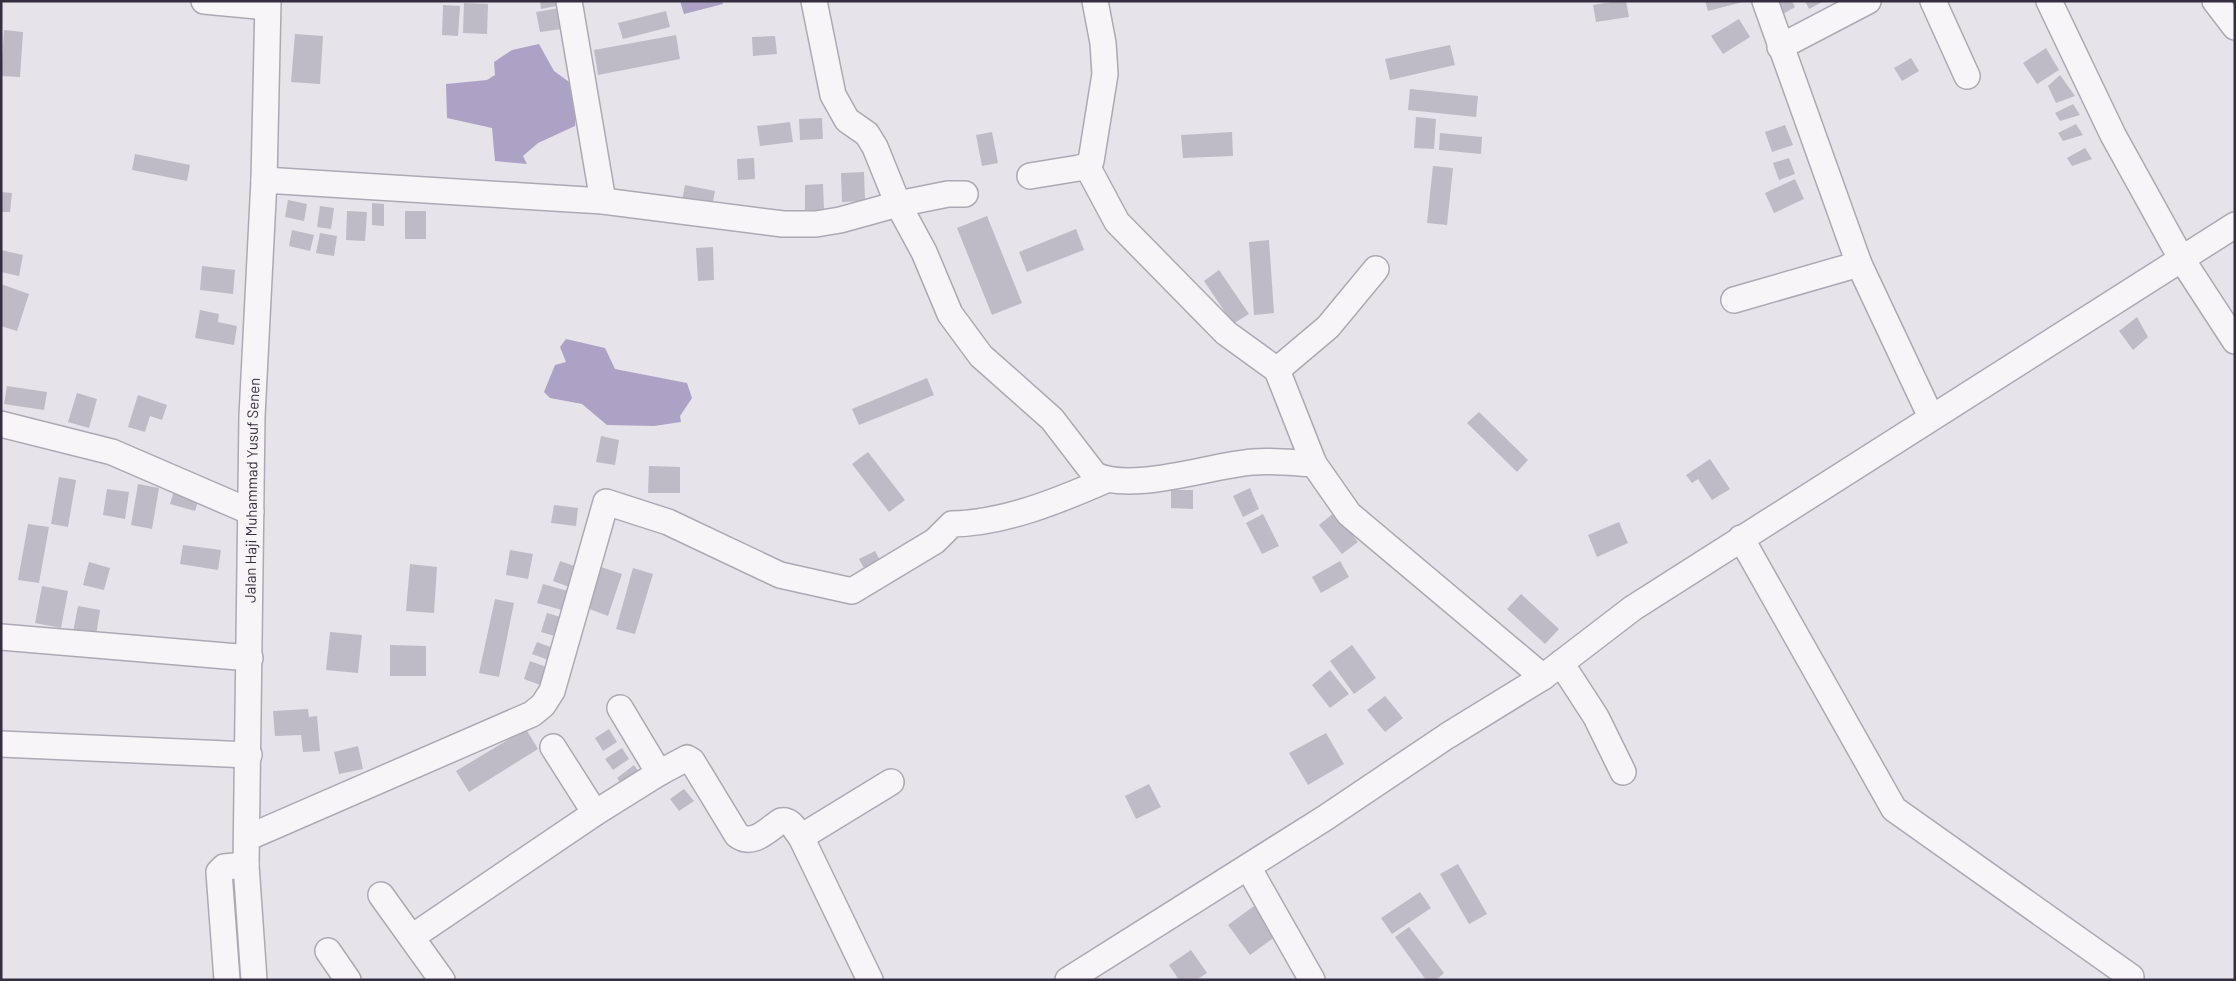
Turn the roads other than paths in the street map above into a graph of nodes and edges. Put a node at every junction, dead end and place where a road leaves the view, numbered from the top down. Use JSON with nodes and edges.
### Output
{"nodes":[{"id":1,"x":204,"y":1,"type":"edge"},
{"id":2,"x":569,"y":1,"type":"edge"},
{"id":3,"x":814,"y":1,"type":"edge"},
{"id":4,"x":1095,"y":1,"type":"edge"},
{"id":5,"x":1765,"y":1,"type":"edge"},
{"id":6,"x":1868,"y":1,"type":"edge"},
{"id":7,"x":1933,"y":1,"type":"edge"},
{"id":8,"x":2049,"y":1,"type":"edge"},
{"id":9,"x":2215,"y":1,"type":"edge"},
{"id":10,"x":268,"y":4,"type":"edge"},
{"id":11,"x":2235,"y":27,"type":"edge"},
{"id":12,"x":1780,"y":47,"type":"junction"},
{"id":13,"x":1967,"y":76,"type":"dead end"},
{"id":14,"x":1087,"y":166,"type":"junction"},
{"id":15,"x":1030,"y":176,"type":"dead end"},
{"id":16,"x":264,"y":180,"type":"junction"},
{"id":17,"x":965,"y":194,"type":"dead end"},
{"id":18,"x":603,"y":201,"type":"junction"},
{"id":19,"x":898,"y":204,"type":"junction"},
{"id":20,"x":2235,"y":226,"type":"edge"},
{"id":21,"x":2181,"y":258,"type":"junction"},
{"id":22,"x":1859,"y":264,"type":"junction"},
{"id":23,"x":1376,"y":269,"type":"dead end"},
{"id":24,"x":1734,"y":300,"type":"dead end"},
{"id":25,"x":2235,"y":341,"type":"edge"},
{"id":26,"x":1277,"y":370,"type":"junction"},
{"id":27,"x":1931,"y":417,"type":"junction"},
{"id":28,"x":1,"y":424,"type":"edge"},
{"id":29,"x":1314,"y":464,"type":"junction"},
{"id":30,"x":1106,"y":480,"type":"junction"},
{"id":31,"x":251,"y":512,"type":"junction"},
{"id":32,"x":1741,"y":538,"type":"junction"},
{"id":33,"x":1,"y":637,"type":"edge"},
{"id":34,"x":250,"y":658,"type":"junction"},
{"id":35,"x":1552,"y":670,"type":"junction"},
{"id":36,"x":620,"y":708,"type":"dead end"},
{"id":37,"x":1,"y":744,"type":"edge"},
{"id":38,"x":553,"y":748,"type":"dead end"},
{"id":39,"x":249,"y":755,"type":"junction"},
{"id":40,"x":1623,"y":772,"type":"dead end"},
{"id":41,"x":659,"y":773,"type":"junction"},
{"id":42,"x":891,"y":782,"type":"dead end"},
{"id":43,"x":596,"y":813,"type":"junction"},
{"id":44,"x":801,"y":837,"type":"junction"},
{"id":45,"x":247,"y":838,"type":"junction"},
{"id":46,"x":246,"y":865,"type":"junction"},
{"id":47,"x":1248,"y":867,"type":"junction"},
{"id":48,"x":381,"y":896,"type":"dead end"},
{"id":49,"x":412,"y":937,"type":"junction"},
{"id":50,"x":328,"y":951,"type":"dead end"},
{"id":51,"x":439,"y":979,"type":"edge"},
{"id":52,"x":228,"y":980,"type":"edge"},
{"id":53,"x":254,"y":980,"type":"edge"},
{"id":54,"x":348,"y":980,"type":"edge"},
{"id":55,"x":870,"y":980,"type":"edge"},
{"id":56,"x":1068,"y":980,"type":"edge"},
{"id":57,"x":1312,"y":980,"type":"edge"},
{"id":58,"x":2131,"y":980,"type":"edge"}],
"edges":[{"from":1,"to":10,"type":"street"},
{"from":2,"to":18,"type":"street"},
{"from":3,"to":19,"type":"street"},
{"from":4,"to":14,"type":"street"},
{"from":5,"to":12,"type":"street"},
{"from":6,"to":12,"type":"street"},
{"from":7,"to":13,"type":"street"},
{"from":8,"to":21,"type":"street"},
{"from":9,"to":11,"type":"street"},
{"from":10,"to":16,"type":"street","name":"Jalan Haji Muhammad Yusuf Senen"},
{"from":12,"to":22,"type":"street"},
{"from":14,"to":15,"type":"street"},
{"from":14,"to":26,"type":"street"},
{"from":16,"to":18,"type":"street"},
{"from":16,"to":31,"type":"street","name":"Jalan Haji Muhammad Yusuf Senen"},
{"from":17,"to":19,"type":"street"},
{"from":18,"to":19,"type":"street"},
{"from":19,"to":30,"type":"street"},
{"from":20,"to":21,"type":"street"},
{"from":21,"to":25,"type":"street"},
{"from":21,"to":27,"type":"street"},
{"from":22,"to":24,"type":"street"},
{"from":22,"to":27,"type":"street"},
{"from":23,"to":26,"type":"street"},
{"from":26,"to":29,"type":"street"},
{"from":27,"to":32,"type":"street"},
{"from":28,"to":31,"type":"street"},
{"from":29,"to":30,"type":"street"},
{"from":29,"to":35,"type":"street"},
{"from":30,"to":45,"type":"street"},
{"from":31,"to":34,"type":"street","name":"Jalan Haji Muhammad Yusuf Senen"},
{"from":32,"to":35,"type":"street"},
{"from":32,"to":58,"type":"street"},
{"from":33,"to":34,"type":"street"},
{"from":34,"to":39,"type":"street","name":"Jalan Haji Muhammad Yusuf Senen"},
{"from":35,"to":40,"type":"street"},
{"from":35,"to":47,"type":"street"},
{"from":36,"to":41,"type":"street"},
{"from":37,"to":39,"type":"street"},
{"from":38,"to":43,"type":"street"},
{"from":39,"to":45,"type":"street","name":"Jalan Haji Muhammad Yusuf Senen"},
{"from":41,"to":43,"type":"street"},
{"from":41,"to":44,"type":"street"},
{"from":42,"to":44,"type":"street"},
{"from":43,"to":49,"type":"street"},
{"from":44,"to":55,"type":"street"},
{"from":45,"to":46,"type":"street","name":"Jalan Haji Muhammad Yusuf Senen"},
{"from":46,"to":52,"type":"street"},
{"from":46,"to":53,"type":"street","name":"Jalan Haji Muhammad Yusuf Senen"},
{"from":47,"to":56,"type":"street"},
{"from":47,"to":57,"type":"street"},
{"from":48,"to":49,"type":"street"},
{"from":49,"to":51,"type":"street"},
{"from":50,"to":54,"type":"street"}]}
